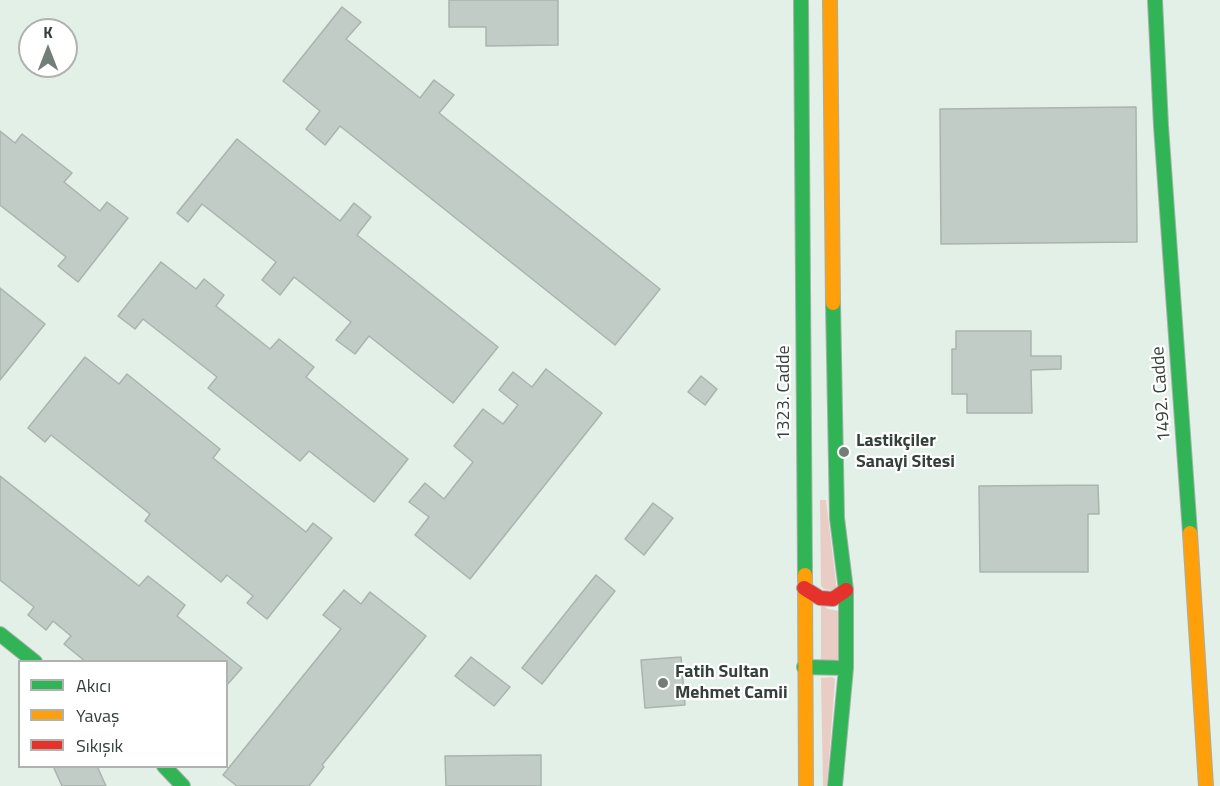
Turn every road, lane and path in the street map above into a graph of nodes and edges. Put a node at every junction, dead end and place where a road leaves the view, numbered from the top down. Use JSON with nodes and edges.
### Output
{"nodes":[{"id":1,"x":801,"y":0,"type":"edge"},
{"id":2,"x":830,"y":0,"type":"edge"},
{"id":3,"x":1155,"y":0,"type":"edge"},
{"id":4,"x":820,"y":483,"type":"junction"},
{"id":5,"x":804,"y":588,"type":"junction"},
{"id":6,"x":846,"y":590,"type":"junction"},
{"id":7,"x":0,"y":634,"type":"edge"},
{"id":8,"x":32,"y":660,"type":"edge"},
{"id":9,"x":804,"y":667,"type":"junction"},
{"id":10,"x":846,"y":668,"type":"junction"},
{"id":11,"x":166,"y":768,"type":"edge"},
{"id":12,"x":183,"y":786,"type":"edge"},
{"id":13,"x":806,"y":786,"type":"edge"},
{"id":14,"x":835,"y":786,"type":"edge"},
{"id":15,"x":1206,"y":786,"type":"edge"}],
"edges":[{"from":1,"to":4,"type":"main road","name":"1323. Cadde"},
{"from":2,"to":4,"type":"main road"},
{"from":3,"to":15,"type":"main road","name":"1492. Cadde"},
{"from":4,"to":5,"type":"main road","name":"1323. Cadde"},
{"from":4,"to":6,"type":"main road"},
{"from":5,"to":6,"type":"main road"},
{"from":5,"to":9,"type":"main road","name":"1323. Cadde"},
{"from":6,"to":10,"type":"main road"},
{"from":7,"to":8,"type":"main road"},
{"from":9,"to":10,"type":"main road"},
{"from":9,"to":13,"type":"main road","name":"1323. Cadde"},
{"from":10,"to":14,"type":"main road"},
{"from":11,"to":12,"type":"main road"}]}
